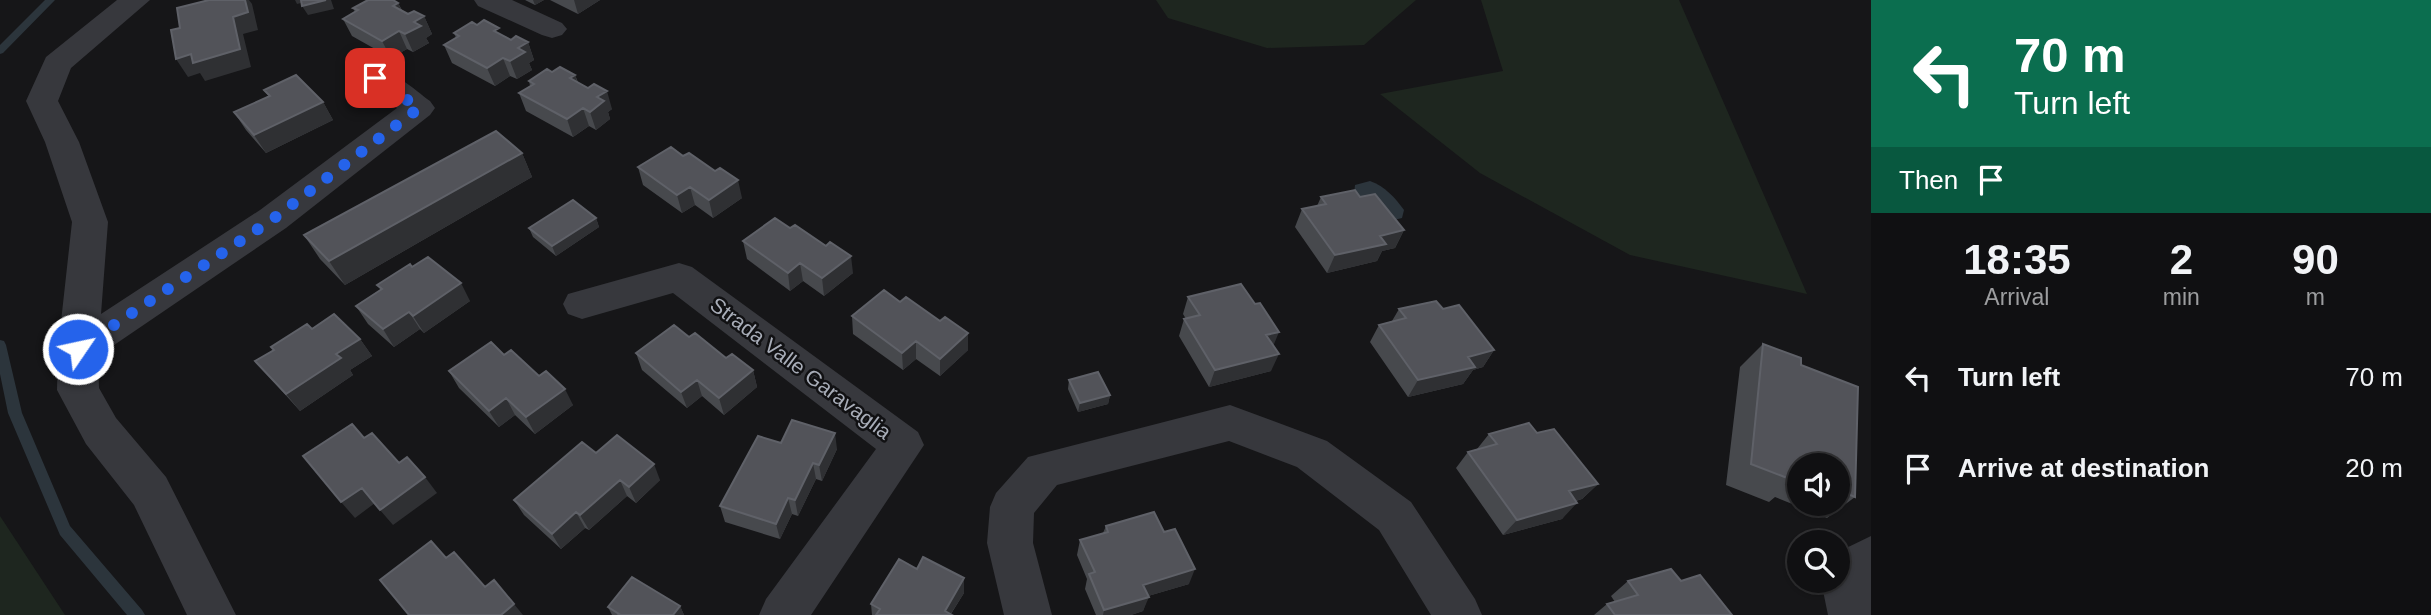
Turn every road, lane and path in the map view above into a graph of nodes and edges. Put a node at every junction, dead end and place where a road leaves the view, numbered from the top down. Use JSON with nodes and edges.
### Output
{"nodes":[{"id":1,"x":136,"y":0,"type":"edge"},
{"id":2,"x":488,"y":0,"type":"edge"},
{"id":3,"x":552,"y":29,"type":"dead end"},
{"id":4,"x":375,"y":78,"type":"dead end"},
{"id":5,"x":582,"y":304,"type":"dead end"},
{"id":6,"x":78,"y":349,"type":"junction"},
{"id":7,"x":1871,"y":557,"type":"edge"},
{"id":8,"x":212,"y":615,"type":"edge"},
{"id":9,"x":783,"y":615,"type":"edge"},
{"id":10,"x":1028,"y":615,"type":"edge"},
{"id":11,"x":1458,"y":615,"type":"edge"},
{"id":12,"x":1852,"y":615,"type":"edge"}],
"edges":[{"from":1,"to":6,"type":"street"},
{"from":2,"to":3,"type":"street"},
{"from":4,"to":6,"type":"street"},
{"from":5,"to":9,"type":"street","name":"Strada Valle Garavaglia"},
{"from":6,"to":8,"type":"street"},
{"from":7,"to":12,"type":"street"},
{"from":10,"to":11,"type":"street"}]}
